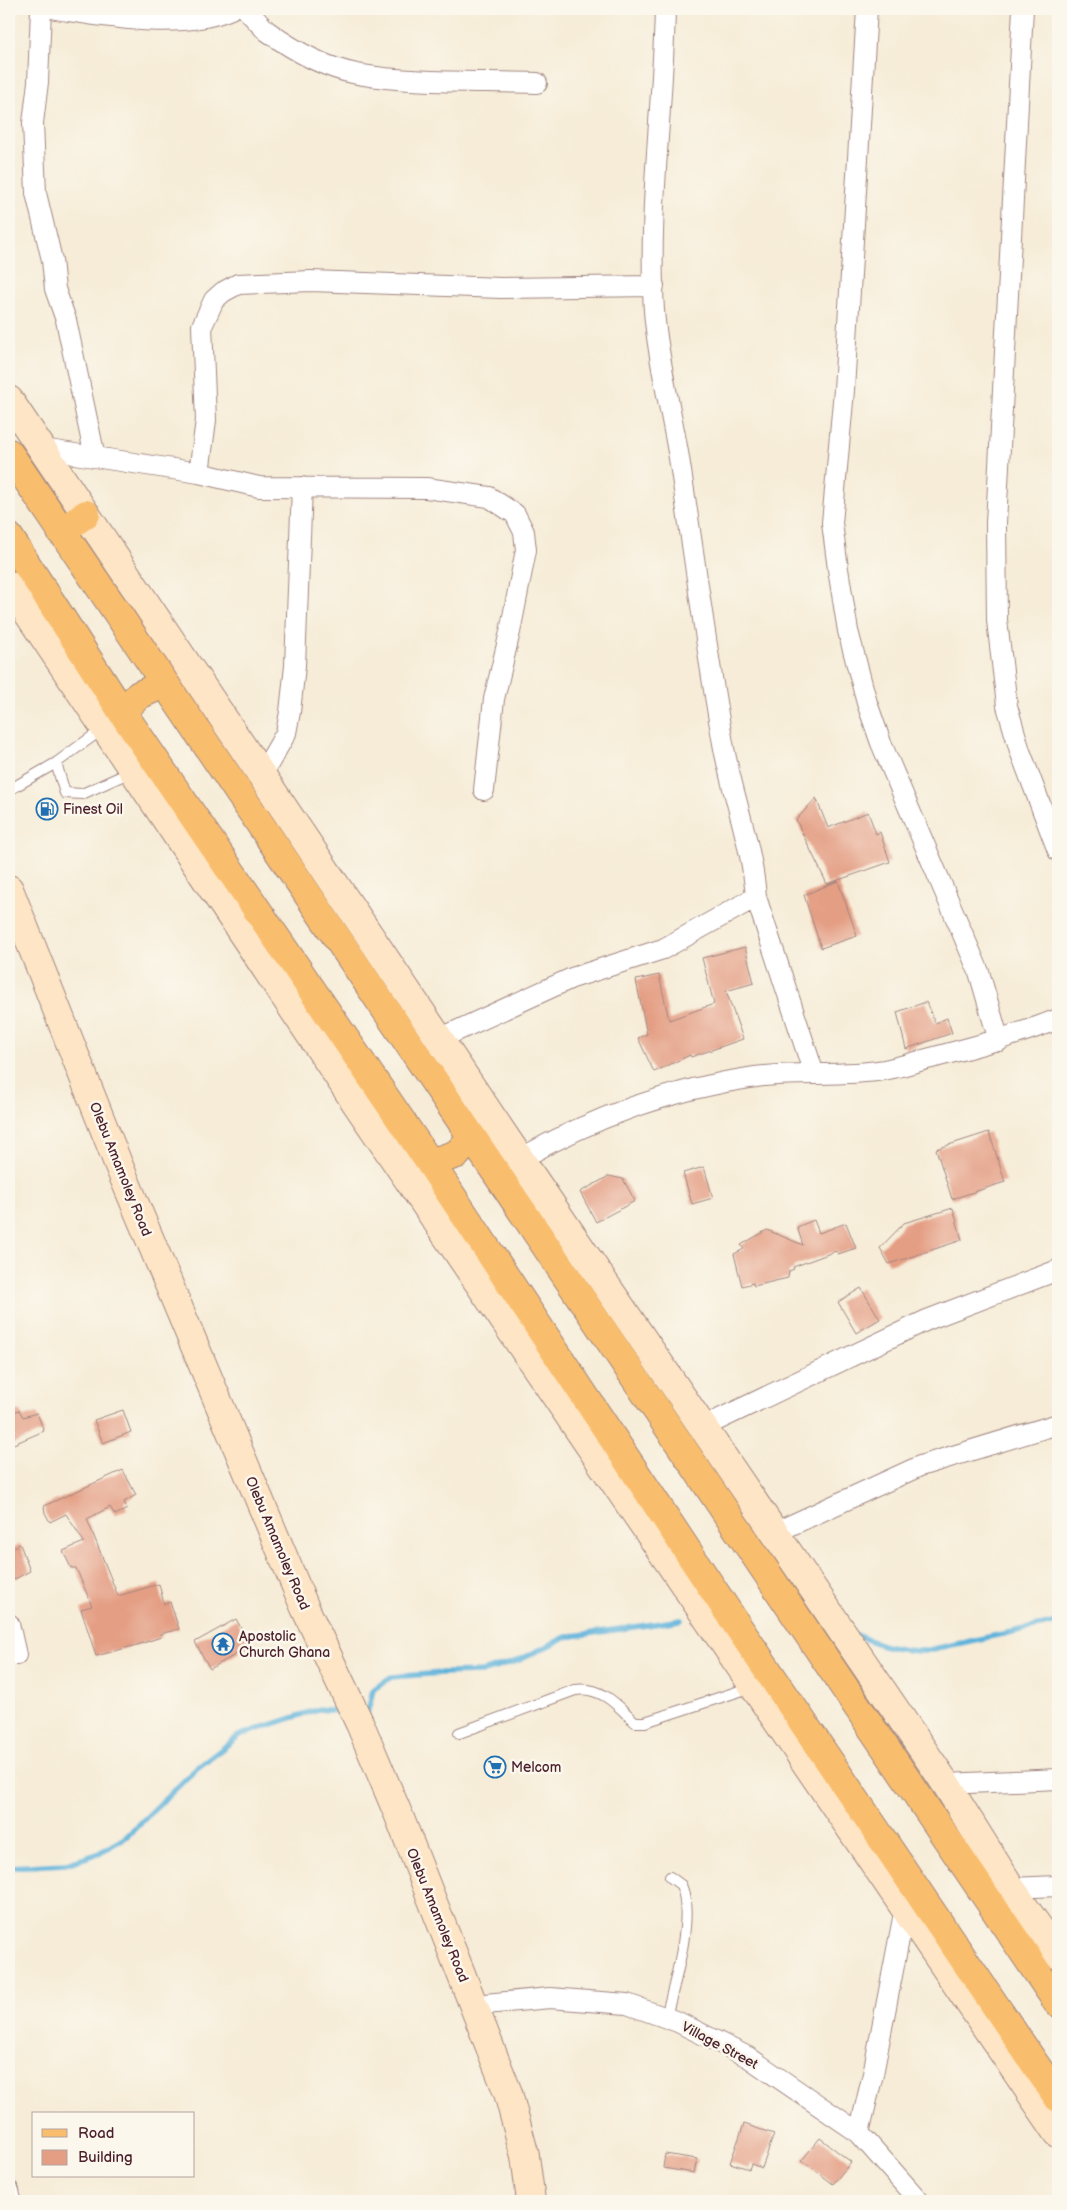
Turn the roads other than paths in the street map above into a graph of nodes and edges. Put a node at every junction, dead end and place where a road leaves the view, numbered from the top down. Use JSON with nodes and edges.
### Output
{"nodes":[{"id":1,"x":41,"y":9,"type":"edge"},
{"id":2,"x":56,"y":9,"type":"edge"},
{"id":3,"x":231,"y":9,"type":"edge"},
{"id":4,"x":246,"y":9,"type":"edge"},
{"id":5,"x":665,"y":9,"type":"edge"},
{"id":6,"x":868,"y":9,"type":"edge"},
{"id":7,"x":1023,"y":9,"type":"edge"},
{"id":8,"x":537,"y":83,"type":"dead end"},
{"id":9,"x":654,"y":286,"type":"junction"},
{"id":10,"x":9,"y":400,"type":"edge"},
{"id":11,"x":42,"y":448,"type":"junction"},
{"id":12,"x":9,"y":453,"type":"edge"},
{"id":13,"x":95,"y":457,"type":"junction"},
{"id":14,"x":199,"y":473,"type":"junction"},
{"id":15,"x":302,"y":487,"type":"junction"},
{"id":16,"x":86,"y":514,"type":"junction"},
{"id":17,"x":61,"y":532,"type":"junction"},
{"id":18,"x":9,"y":537,"type":"edge"},
{"id":19,"x":9,"y":585,"type":"edge"},
{"id":20,"x":164,"y":684,"type":"junction"},
{"id":21,"x":113,"y":720,"type":"junction"},
{"id":22,"x":56,"y":763,"type":"junction"},
{"id":23,"x":134,"y":770,"type":"junction"},
{"id":24,"x":262,"y":775,"type":"junction"},
{"id":25,"x":9,"y":790,"type":"edge"},
{"id":26,"x":484,"y":790,"type":"dead end"},
{"id":27,"x":1058,"y":851,"type":"edge"},
{"id":28,"x":9,"y":888,"type":"edge"},
{"id":29,"x":756,"y":898,"type":"junction"},
{"id":30,"x":1058,"y":1019,"type":"edge"},
{"id":31,"x":439,"y":1039,"type":"junction"},
{"id":32,"x":999,"y":1041,"type":"junction"},
{"id":33,"x":814,"y":1074,"type":"junction"},
{"id":34,"x":472,"y":1137,"type":"junction"},
{"id":35,"x":520,"y":1159,"type":"junction"},
{"id":36,"x":430,"y":1163,"type":"junction"},
{"id":37,"x":1058,"y":1270,"type":"edge"},
{"id":38,"x":1058,"y":1424,"type":"edge"},
{"id":39,"x":703,"y":1427,"type":"junction"},
{"id":40,"x":774,"y":1533,"type":"junction"},
{"id":41,"x":9,"y":1624,"type":"edge"},
{"id":42,"x":16,"y":1656,"type":"dead end"},
{"id":43,"x":753,"y":1687,"type":"junction"},
{"id":44,"x":459,"y":1732,"type":"dead end"},
{"id":45,"x":1058,"y":1779,"type":"edge"},
{"id":46,"x":946,"y":1784,"type":"junction"},
{"id":47,"x":670,"y":1877,"type":"dead end"},
{"id":48,"x":1058,"y":1886,"type":"edge"},
{"id":49,"x":1011,"y":1888,"type":"junction"},
{"id":50,"x":904,"y":1908,"type":"junction"},
{"id":51,"x":1058,"y":1955,"type":"edge"},
{"id":52,"x":1058,"y":2003,"type":"edge"},
{"id":53,"x":474,"y":2005,"type":"junction"},
{"id":54,"x":666,"y":2018,"type":"junction"},
{"id":55,"x":1058,"y":2098,"type":"edge"},
{"id":56,"x":859,"y":2133,"type":"junction"},
{"id":57,"x":1058,"y":2133,"type":"edge"},
{"id":58,"x":9,"y":2191,"type":"edge"},
{"id":59,"x":11,"y":2201,"type":"edge"},
{"id":60,"x":531,"y":2201,"type":"edge"},
{"id":61,"x":919,"y":2201,"type":"edge"}],
"edges":[{"from":1,"to":13,"type":"street"},
{"from":2,"to":3,"type":"street"},
{"from":4,"to":8,"type":"street"},
{"from":5,"to":9,"type":"street"},
{"from":6,"to":32,"type":"street"},
{"from":7,"to":27,"type":"street"},
{"from":9,"to":14,"type":"street"},
{"from":9,"to":29,"type":"street"},
{"from":10,"to":11,"type":"street"},
{"from":11,"to":13,"type":"street"},
{"from":11,"to":16,"type":"street"},
{"from":12,"to":17,"type":"main road"},
{"from":13,"to":14,"type":"street"},
{"from":14,"to":15,"type":"street"},
{"from":15,"to":24,"type":"street"},
{"from":15,"to":26,"type":"street"},
{"from":16,"to":17,"type":"main road"},
{"from":16,"to":24,"type":"street"},
{"from":17,"to":20,"type":"main road"},
{"from":18,"to":21,"type":"main road"},
{"from":19,"to":21,"type":"street"},
{"from":20,"to":21,"type":"main road"},
{"from":20,"to":34,"type":"main road"},
{"from":21,"to":22,"type":"lane"},
{"from":21,"to":23,"type":"street"},
{"from":21,"to":36,"type":"main road"},
{"from":22,"to":23,"type":"lane"},
{"from":22,"to":25,"type":"lane"},
{"from":23,"to":43,"type":"street"},
{"from":24,"to":31,"type":"street"},
{"from":28,"to":53,"type":"street","name":"Olebu Amamoley Road"},
{"from":29,"to":31,"type":"street"},
{"from":29,"to":33,"type":"street"},
{"from":30,"to":32,"type":"street"},
{"from":31,"to":35,"type":"street"},
{"from":32,"to":33,"type":"street"},
{"from":33,"to":35,"type":"street"},
{"from":34,"to":36,"type":"main road"},
{"from":34,"to":52,"type":"main road"},
{"from":35,"to":39,"type":"street"},
{"from":36,"to":55,"type":"main road"},
{"from":37,"to":39,"type":"street"},
{"from":38,"to":40,"type":"street"},
{"from":39,"to":40,"type":"street"},
{"from":40,"to":46,"type":"street"},
{"from":41,"to":42,"type":"street"},
{"from":43,"to":44,"type":"lane"},
{"from":43,"to":50,"type":"street"},
{"from":45,"to":46,"type":"street"},
{"from":46,"to":49,"type":"street"},
{"from":47,"to":54,"type":"lane"},
{"from":48,"to":49,"type":"street"},
{"from":49,"to":51,"type":"street"},
{"from":50,"to":56,"type":"street"},
{"from":50,"to":57,"type":"street"},
{"from":53,"to":54,"type":"street","name":"Village Street"},
{"from":53,"to":60,"type":"street","name":"Olebu Amamoley Road"},
{"from":54,"to":56,"type":"street","name":"Village Street"},
{"from":56,"to":61,"type":"street","name":"Village Street"},
{"from":58,"to":59,"type":"street"}]}
